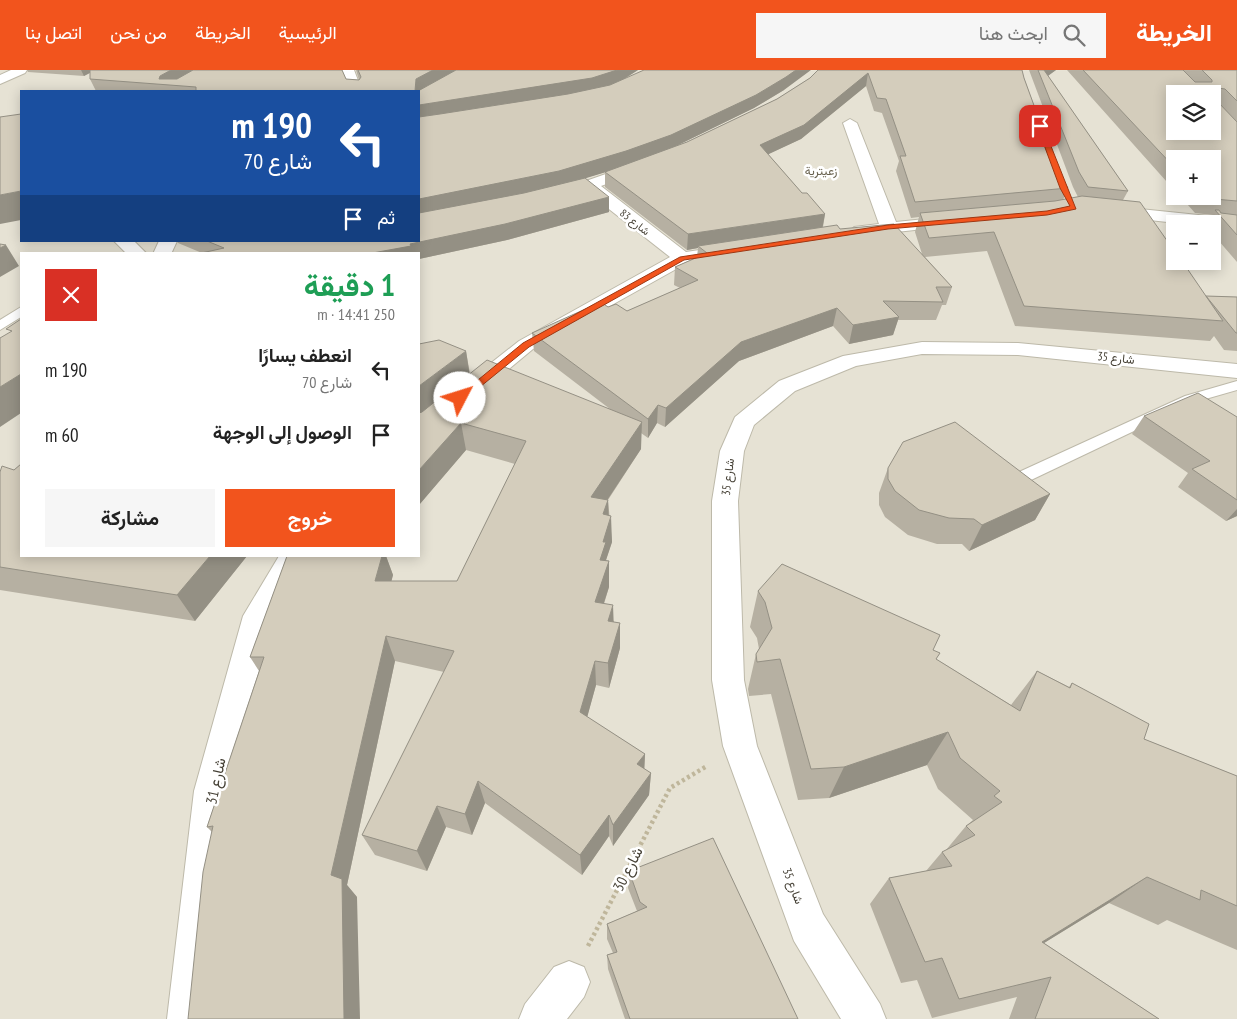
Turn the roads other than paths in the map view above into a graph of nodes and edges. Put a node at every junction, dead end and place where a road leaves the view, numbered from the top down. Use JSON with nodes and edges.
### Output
{"nodes":[{"id":1,"x":21,"y":70,"type":"edge"},
{"id":2,"x":348,"y":70,"type":"edge"},
{"id":3,"x":0,"y":80,"type":"edge"},
{"id":4,"x":356,"y":90,"type":"edge"},
{"id":5,"x":850,"y":123,"type":"dead end"},
{"id":6,"x":652,"y":163,"type":"edge"},
{"id":7,"x":589,"y":185,"type":"junction"},
{"id":8,"x":542,"y":196,"type":"edge"},
{"id":9,"x":1092,"y":209,"type":"edge"},
{"id":10,"x":968,"y":220,"type":"edge"},
{"id":11,"x":1237,"y":224,"type":"edge"},
{"id":12,"x":888,"y":227,"type":"junction"},
{"id":13,"x":842,"y":233,"type":"edge"},
{"id":14,"x":124,"y":242,"type":"edge"},
{"id":15,"x":748,"y":248,"type":"edge"},
{"id":16,"x":136,"y":252,"type":"edge"},
{"id":17,"x":682,"y":258,"type":"junction"},
{"id":18,"x":20,"y":312,"type":"edge"},
{"id":19,"x":3,"y":322,"type":"edge"},
{"id":20,"x":1237,"y":371,"type":"edge"},
{"id":21,"x":1237,"y":385,"type":"edge"},
{"id":22,"x":420,"y":431,"type":"edge"},
{"id":23,"x":1025,"y":476,"type":"edge"},
{"id":24,"x":293,"y":557,"type":"edge"},
{"id":25,"x":569,"y":982,"type":"road end"},
{"id":26,"x":188,"y":1019,"type":"edge"},
{"id":27,"x":540,"y":1019,"type":"edge"},
{"id":28,"x":865,"y":1019,"type":"edge"}],
"edges":[{"from":1,"to":3,"type":"street"},
{"from":2,"to":4,"type":"street"},
{"from":5,"to":12,"type":"street"},
{"from":6,"to":7,"type":"street"},
{"from":7,"to":8,"type":"street"},
{"from":7,"to":17,"type":"street","name":"شارع 83"},
{"from":9,"to":11,"type":"street"},
{"from":10,"to":12,"type":"street"},
{"from":12,"to":13,"type":"street"},
{"from":14,"to":16,"type":"street"},
{"from":15,"to":17,"type":"street"},
{"from":17,"to":22,"type":"street"},
{"from":18,"to":19,"type":"lane"},
{"from":20,"to":28,"type":"street","name":"شارع 35"},
{"from":21,"to":23,"type":"lane"},
{"from":24,"to":26,"type":"street","name":"شارع 31"},
{"from":25,"to":27,"type":"street"}]}
